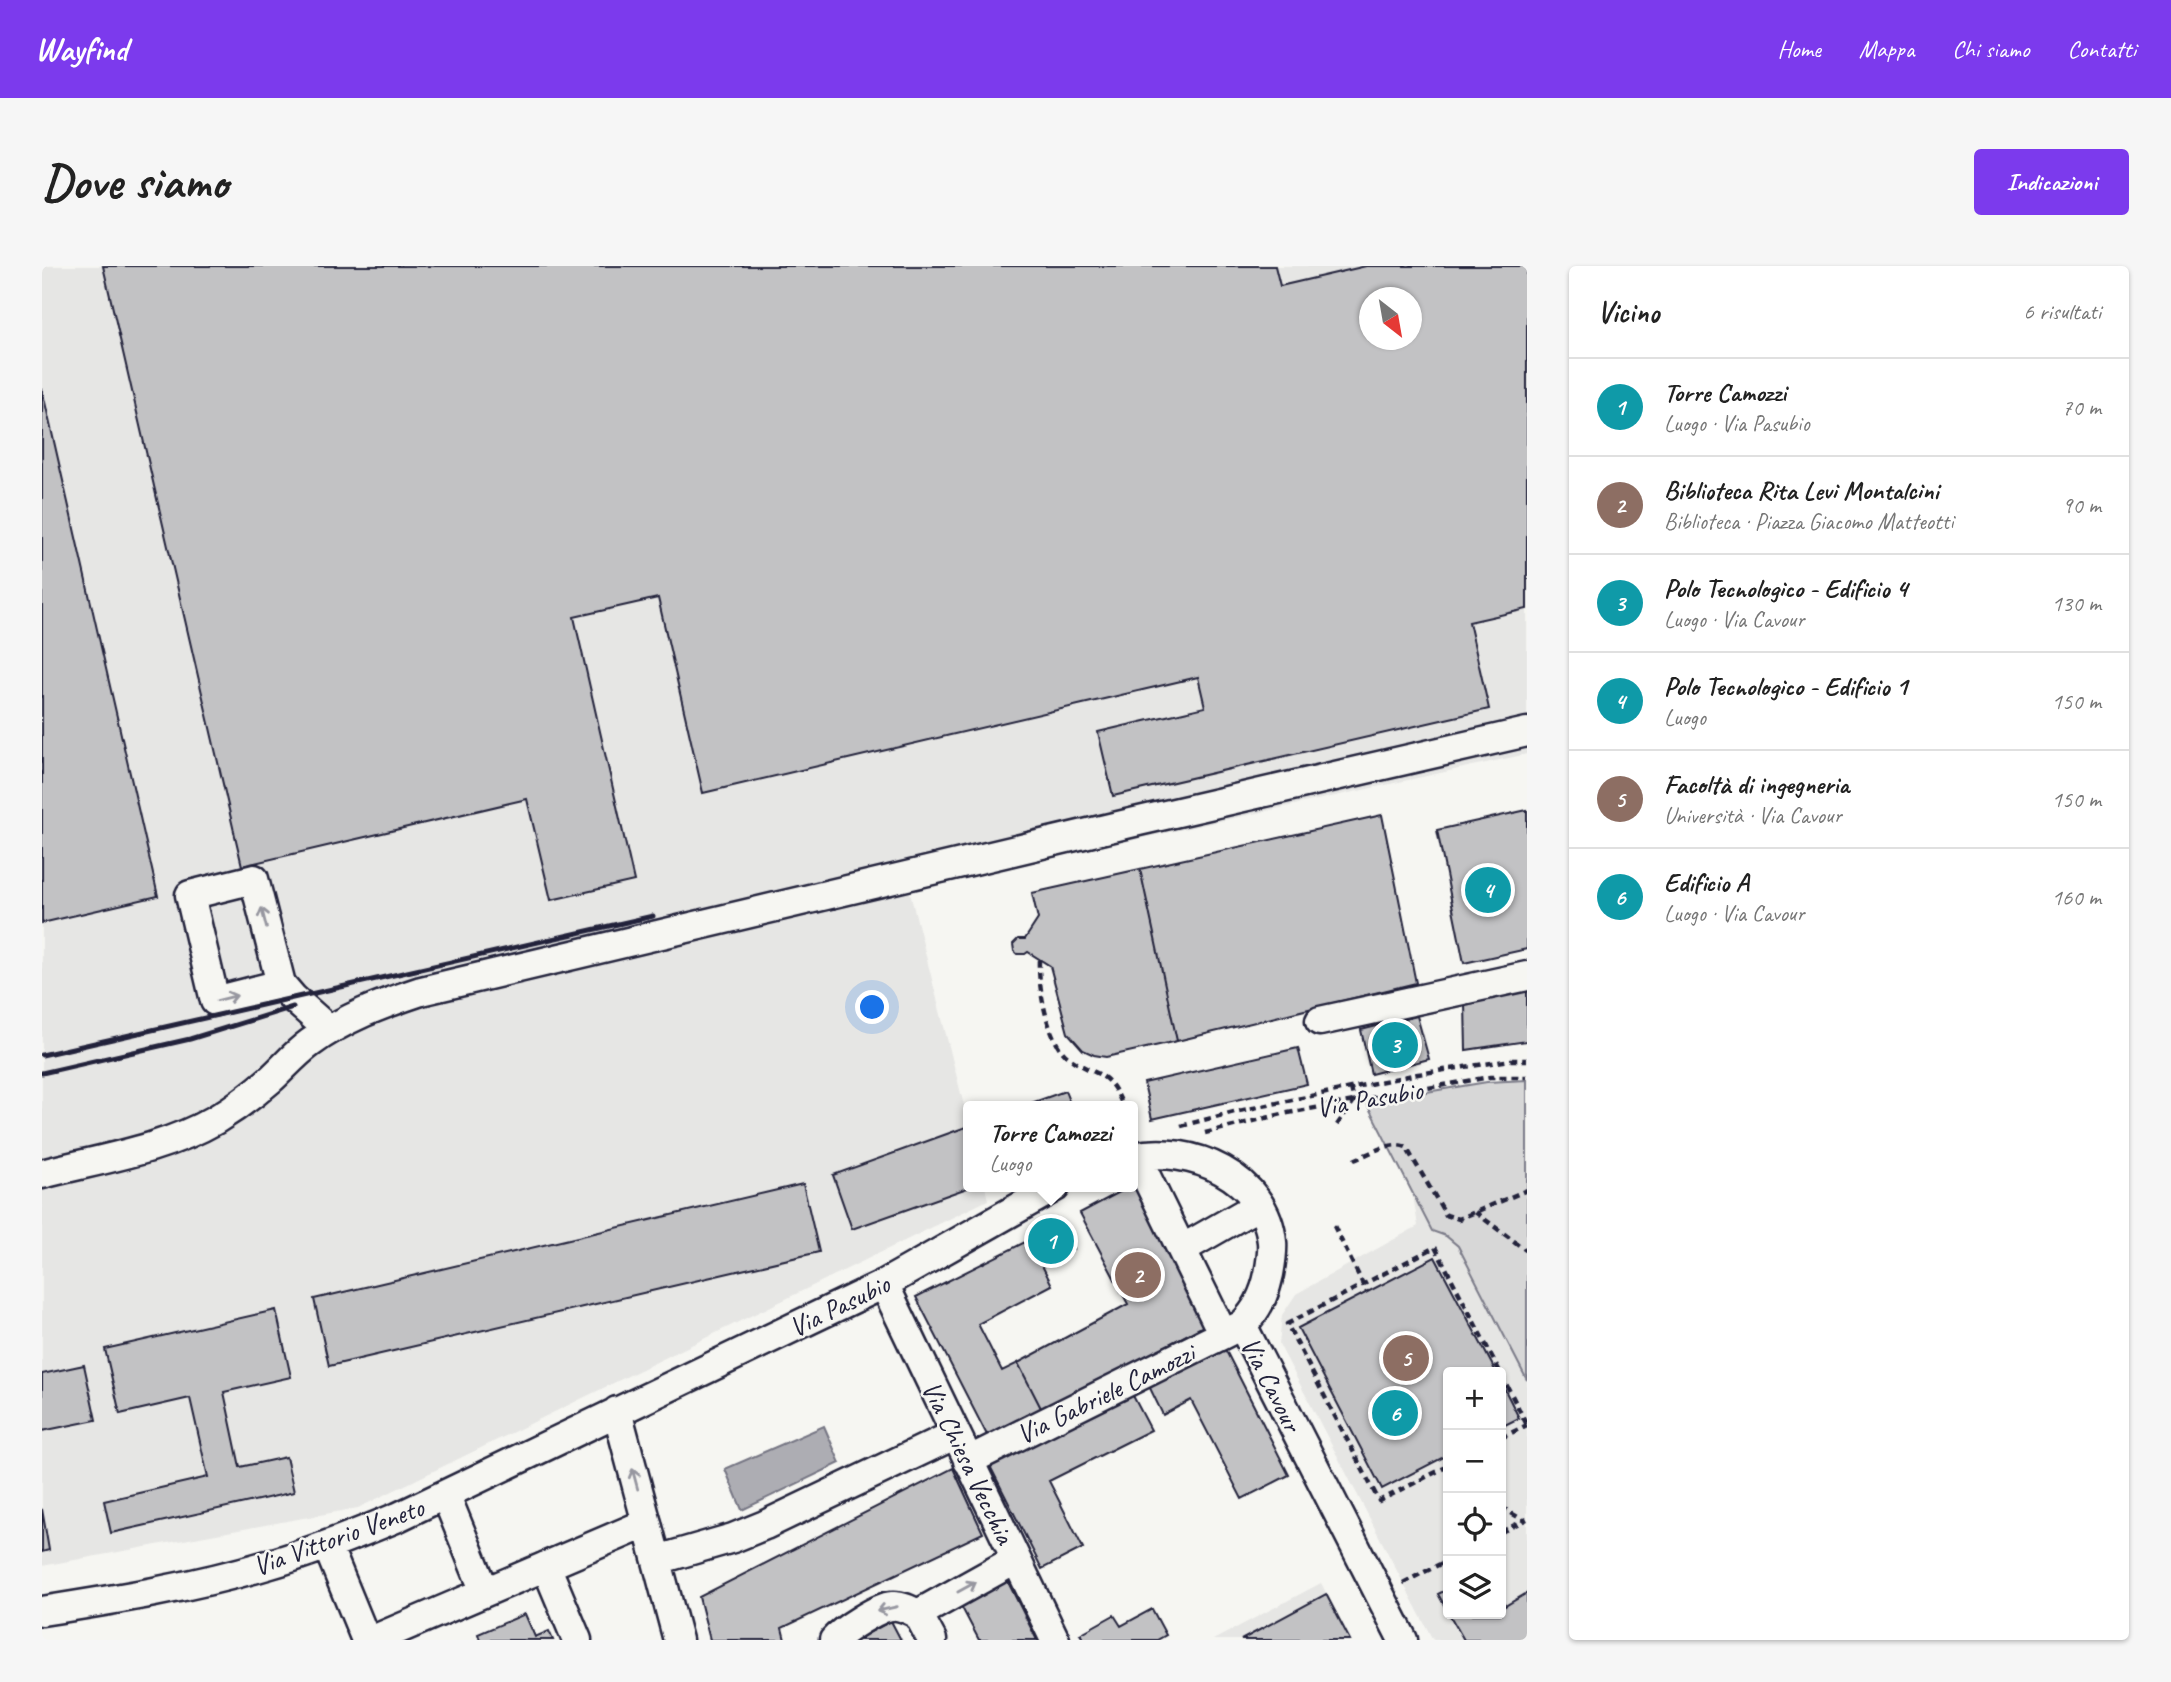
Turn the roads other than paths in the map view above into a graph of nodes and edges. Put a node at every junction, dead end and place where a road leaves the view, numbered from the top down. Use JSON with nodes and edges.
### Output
{"nodes":[{"id":1,"x":1527,"y":732,"type":"edge"},
{"id":2,"x":1527,"y":976,"type":"edge"},
{"id":3,"x":281,"y":984,"type":"dead end"},
{"id":4,"x":1320,"y":1021,"type":"dead end"},
{"id":5,"x":329,"y":1030,"type":"junction"},
{"id":6,"x":1138,"y":1156,"type":"edge"},
{"id":7,"x":1138,"y":1158,"type":"edge"},
{"id":8,"x":42,"y":1174,"type":"edge"},
{"id":9,"x":1046,"y":1192,"type":"edge"},
{"id":10,"x":1259,"y":1205,"type":"junction"},
{"id":11,"x":1182,"y":1249,"type":"junction"},
{"id":12,"x":884,"y":1284,"type":"junction"},
{"id":13,"x":1233,"y":1330,"type":"junction"},
{"id":14,"x":617,"y":1411,"type":"junction"},
{"id":15,"x":956,"y":1434,"type":"junction"},
{"id":16,"x":968,"y":1461,"type":"junction"},
{"id":17,"x":446,"y":1496,"type":"junction"},
{"id":18,"x":646,"y":1523,"type":"junction"},
{"id":19,"x":327,"y":1545,"type":"junction"},
{"id":20,"x":657,"y":1560,"type":"junction"},
{"id":21,"x":1015,"y":1560,"type":"junction"},
{"id":22,"x":546,"y":1566,"type":"junction"},
{"id":23,"x":485,"y":1592,"type":"junction"},
{"id":24,"x":42,"y":1611,"type":"edge"},
{"id":25,"x":918,"y":1614,"type":"junction"},
{"id":26,"x":428,"y":1629,"type":"edge"},
{"id":27,"x":668,"y":1636,"type":"edge"},
{"id":28,"x":366,"y":1640,"type":"edge"},
{"id":29,"x":373,"y":1640,"type":"edge"},
{"id":30,"x":577,"y":1640,"type":"edge"},
{"id":31,"x":834,"y":1640,"type":"edge"},
{"id":32,"x":932,"y":1640,"type":"edge"},
{"id":33,"x":1055,"y":1640,"type":"edge"},
{"id":34,"x":1403,"y":1640,"type":"edge"}],
"edges":[{"from":1,"to":5,"type":"street"},
{"from":2,"to":4,"type":"street"},
{"from":3,"to":5,"type":"street"},
{"from":5,"to":8,"type":"street"},
{"from":6,"to":10,"type":"street","name":"Via Cavour"},
{"from":7,"to":11,"type":"street"},
{"from":9,"to":12,"type":"street","name":"Via Pasubio"},
{"from":10,"to":11,"type":"street"},
{"from":10,"to":13,"type":"street","name":"Via Cavour"},
{"from":11,"to":13,"type":"street"},
{"from":12,"to":14,"type":"street","name":"Via Pasubio"},
{"from":12,"to":15,"type":"street","name":"Via Chiesa Vecchia"},
{"from":13,"to":16,"type":"street","name":"Via Gabriele Camozzi"},
{"from":13,"to":34,"type":"street","name":"Via Cavour"},
{"from":14,"to":17,"type":"street","name":"Via Vittorio Veneto"},
{"from":18,"to":14,"type":"street","one_way":true},
{"from":15,"to":16,"type":"street","name":"Via Chiesa Vecchia"},
{"from":15,"to":20,"type":"street"},
{"from":16,"to":21,"type":"street","name":"Via Chiesa Vecchia"},
{"from":17,"to":19,"type":"street","name":"Via Vittorio Veneto"},
{"from":17,"to":23,"type":"street"},
{"from":18,"to":20,"type":"street"},
{"from":18,"to":22,"type":"street"},
{"from":19,"to":24,"type":"street","name":"Via Vittorio Veneto"},
{"from":19,"to":28,"type":"street"},
{"from":20,"to":27,"type":"street"},
{"from":25,"to":21,"type":"street","one_way":true},
{"from":21,"to":33,"type":"street","name":"Via Chiesa Vecchia"},
{"from":22,"to":23,"type":"street"},
{"from":22,"to":30,"type":"street"},
{"from":23,"to":26,"type":"street"},
{"from":25,"to":31,"type":"street","one_way":true},
{"from":25,"to":32,"type":"street"},
{"from":26,"to":29,"type":"street"}]}
